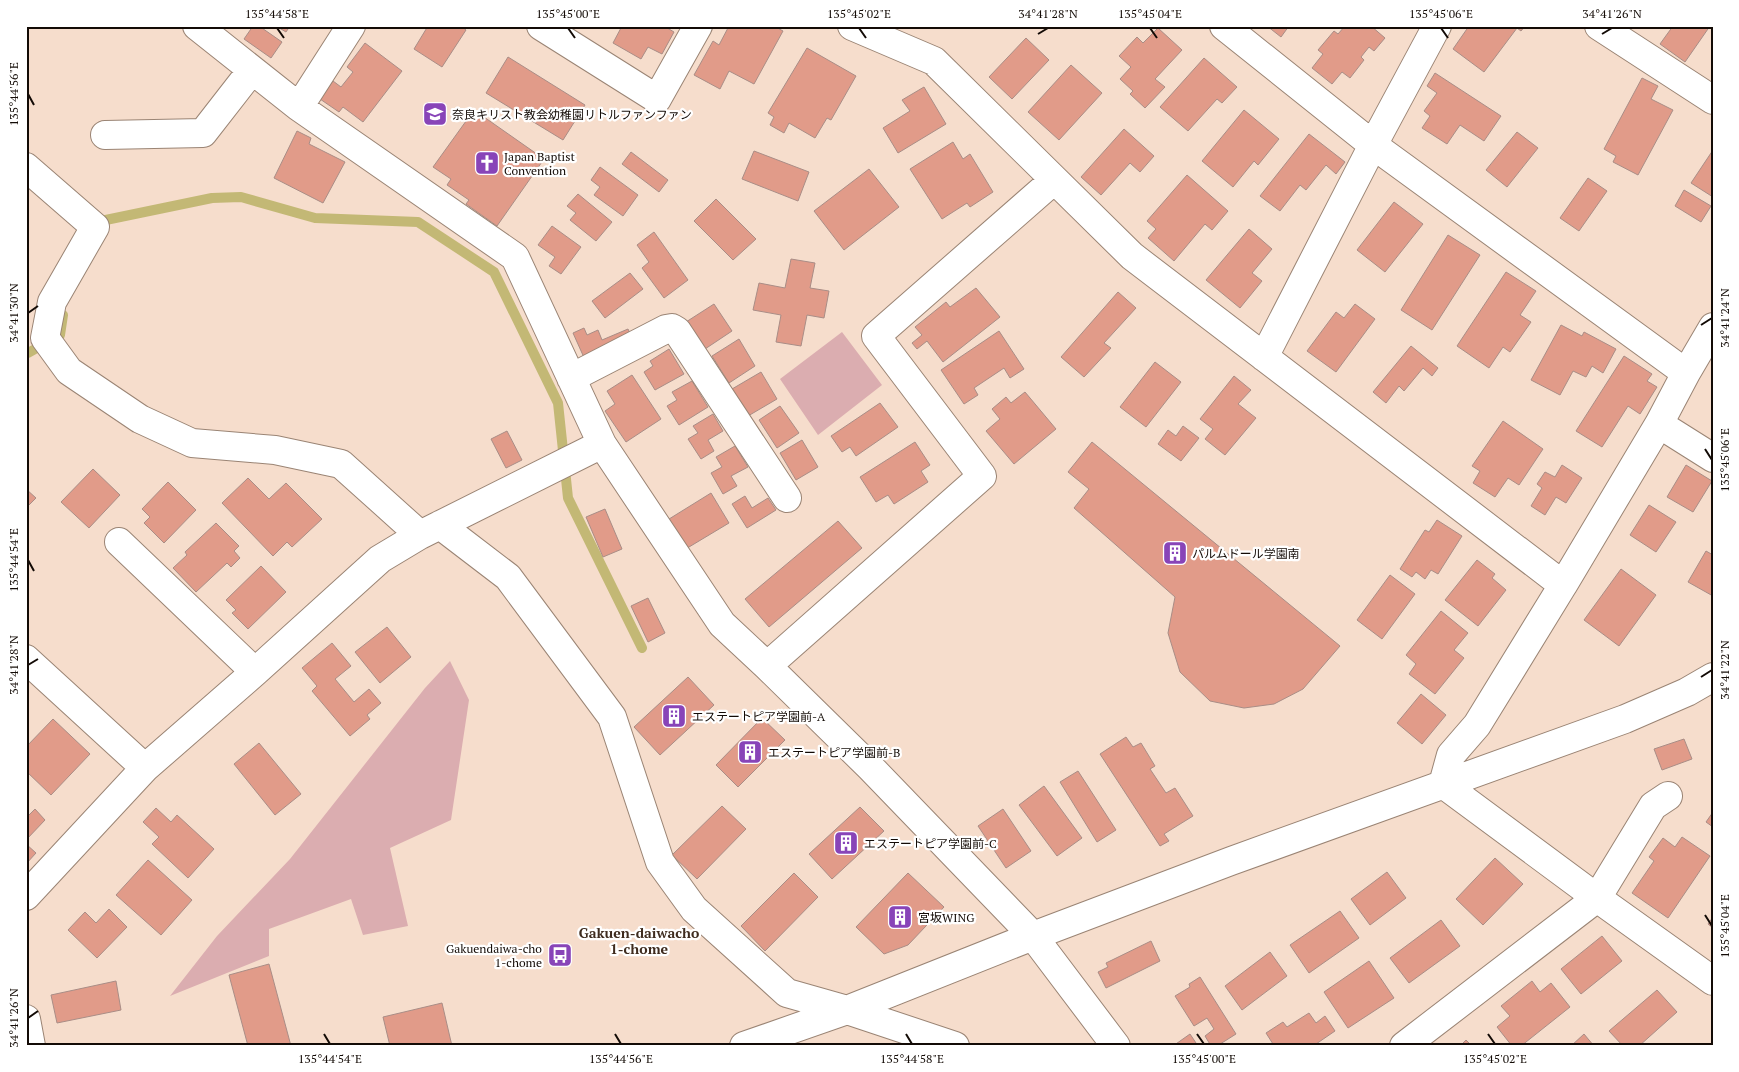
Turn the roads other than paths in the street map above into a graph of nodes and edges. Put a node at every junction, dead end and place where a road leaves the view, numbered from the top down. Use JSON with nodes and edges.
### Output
{"nodes":[{"id":1,"x":197,"y":26,"type":"edge"},
{"id":2,"x":352,"y":26,"type":"edge"},
{"id":3,"x":541,"y":26,"type":"edge"},
{"id":4,"x":698,"y":26,"type":"edge"},
{"id":5,"x":852,"y":26,"type":"edge"},
{"id":6,"x":1224,"y":26,"type":"edge"},
{"id":7,"x":1437,"y":26,"type":"edge"},
{"id":8,"x":1599,"y":26,"type":"edge"},
{"id":9,"x":252,"y":70,"type":"junction"},
{"id":10,"x":1713,"y":100,"type":"edge"},
{"id":11,"x":299,"y":107,"type":"junction"},
{"id":12,"x":105,"y":135,"type":"dead end"},
{"id":13,"x":1373,"y":145,"type":"junction"},
{"id":14,"x":26,"y":167,"type":"edge"},
{"id":15,"x":1054,"y":180,"type":"junction"},
{"id":16,"x":1713,"y":326,"type":"edge"},
{"id":17,"x":1264,"y":357,"type":"junction"},
{"id":18,"x":1686,"y":373,"type":"junction"},
{"id":19,"x":571,"y":378,"type":"junction"},
{"id":20,"x":1659,"y":424,"type":"junction"},
{"id":21,"x":602,"y":444,"type":"junction"},
{"id":22,"x":1713,"y":458,"type":"edge"},
{"id":23,"x":787,"y":498,"type":"dead end"},
{"id":24,"x":430,"y":530,"type":"junction"},
{"id":25,"x":119,"y":542,"type":"dead end"},
{"id":26,"x":1563,"y":585,"type":"junction"},
{"id":27,"x":26,"y":659,"type":"edge"},
{"id":28,"x":767,"y":666,"type":"junction"},
{"id":29,"x":255,"y":672,"type":"junction"},
{"id":30,"x":1713,"y":677,"type":"edge"},
{"id":31,"x":145,"y":768,"type":"junction"},
{"id":32,"x":1443,"y":784,"type":"junction"},
{"id":33,"x":1668,"y":796,"type":"dead end"},
{"id":34,"x":26,"y":896,"type":"edge"},
{"id":35,"x":1597,"y":898,"type":"junction"},
{"id":36,"x":1033,"y":936,"type":"junction"},
{"id":37,"x":1713,"y":981,"type":"edge"},
{"id":38,"x":847,"y":1010,"type":"junction"},
{"id":39,"x":26,"y":1019,"type":"edge"},
{"id":40,"x":1103,"y":1040,"type":"edge"},
{"id":41,"x":31,"y":1046,"type":"edge"},
{"id":42,"x":744,"y":1046,"type":"edge"},
{"id":43,"x":955,"y":1046,"type":"edge"},
{"id":44,"x":1404,"y":1046,"type":"edge"}],
"edges":[{"from":1,"to":9,"type":"street"},
{"from":2,"to":11,"type":"street"},
{"from":3,"to":4,"type":"street"},
{"from":5,"to":15,"type":"street"},
{"from":6,"to":13,"type":"street"},
{"from":7,"to":13,"type":"street"},
{"from":8,"to":10,"type":"street"},
{"from":9,"to":11,"type":"street"},
{"from":9,"to":12,"type":"street"},
{"from":11,"to":19,"type":"street"},
{"from":13,"to":17,"type":"street"},
{"from":13,"to":18,"type":"street"},
{"from":14,"to":24,"type":"street"},
{"from":15,"to":17,"type":"street"},
{"from":15,"to":28,"type":"street"},
{"from":16,"to":18,"type":"street"},
{"from":17,"to":26,"type":"street"},
{"from":18,"to":20,"type":"street"},
{"from":19,"to":21,"type":"street"},
{"from":19,"to":23,"type":"street"},
{"from":20,"to":22,"type":"street"},
{"from":20,"to":26,"type":"street"},
{"from":21,"to":24,"type":"street"},
{"from":21,"to":28,"type":"street"},
{"from":24,"to":29,"type":"street"},
{"from":24,"to":38,"type":"street"},
{"from":25,"to":29,"type":"street"},
{"from":26,"to":32,"type":"street"},
{"from":27,"to":31,"type":"street"},
{"from":28,"to":36,"type":"street"},
{"from":29,"to":31,"type":"street"},
{"from":30,"to":32,"type":"street"},
{"from":31,"to":34,"type":"street"},
{"from":32,"to":35,"type":"street"},
{"from":32,"to":36,"type":"street"},
{"from":33,"to":35,"type":"street"},
{"from":35,"to":37,"type":"street"},
{"from":35,"to":44,"type":"street"},
{"from":36,"to":38,"type":"street"},
{"from":36,"to":40,"type":"street"},
{"from":38,"to":42,"type":"street"},
{"from":38,"to":43,"type":"street"},
{"from":39,"to":41,"type":"street"}]}
